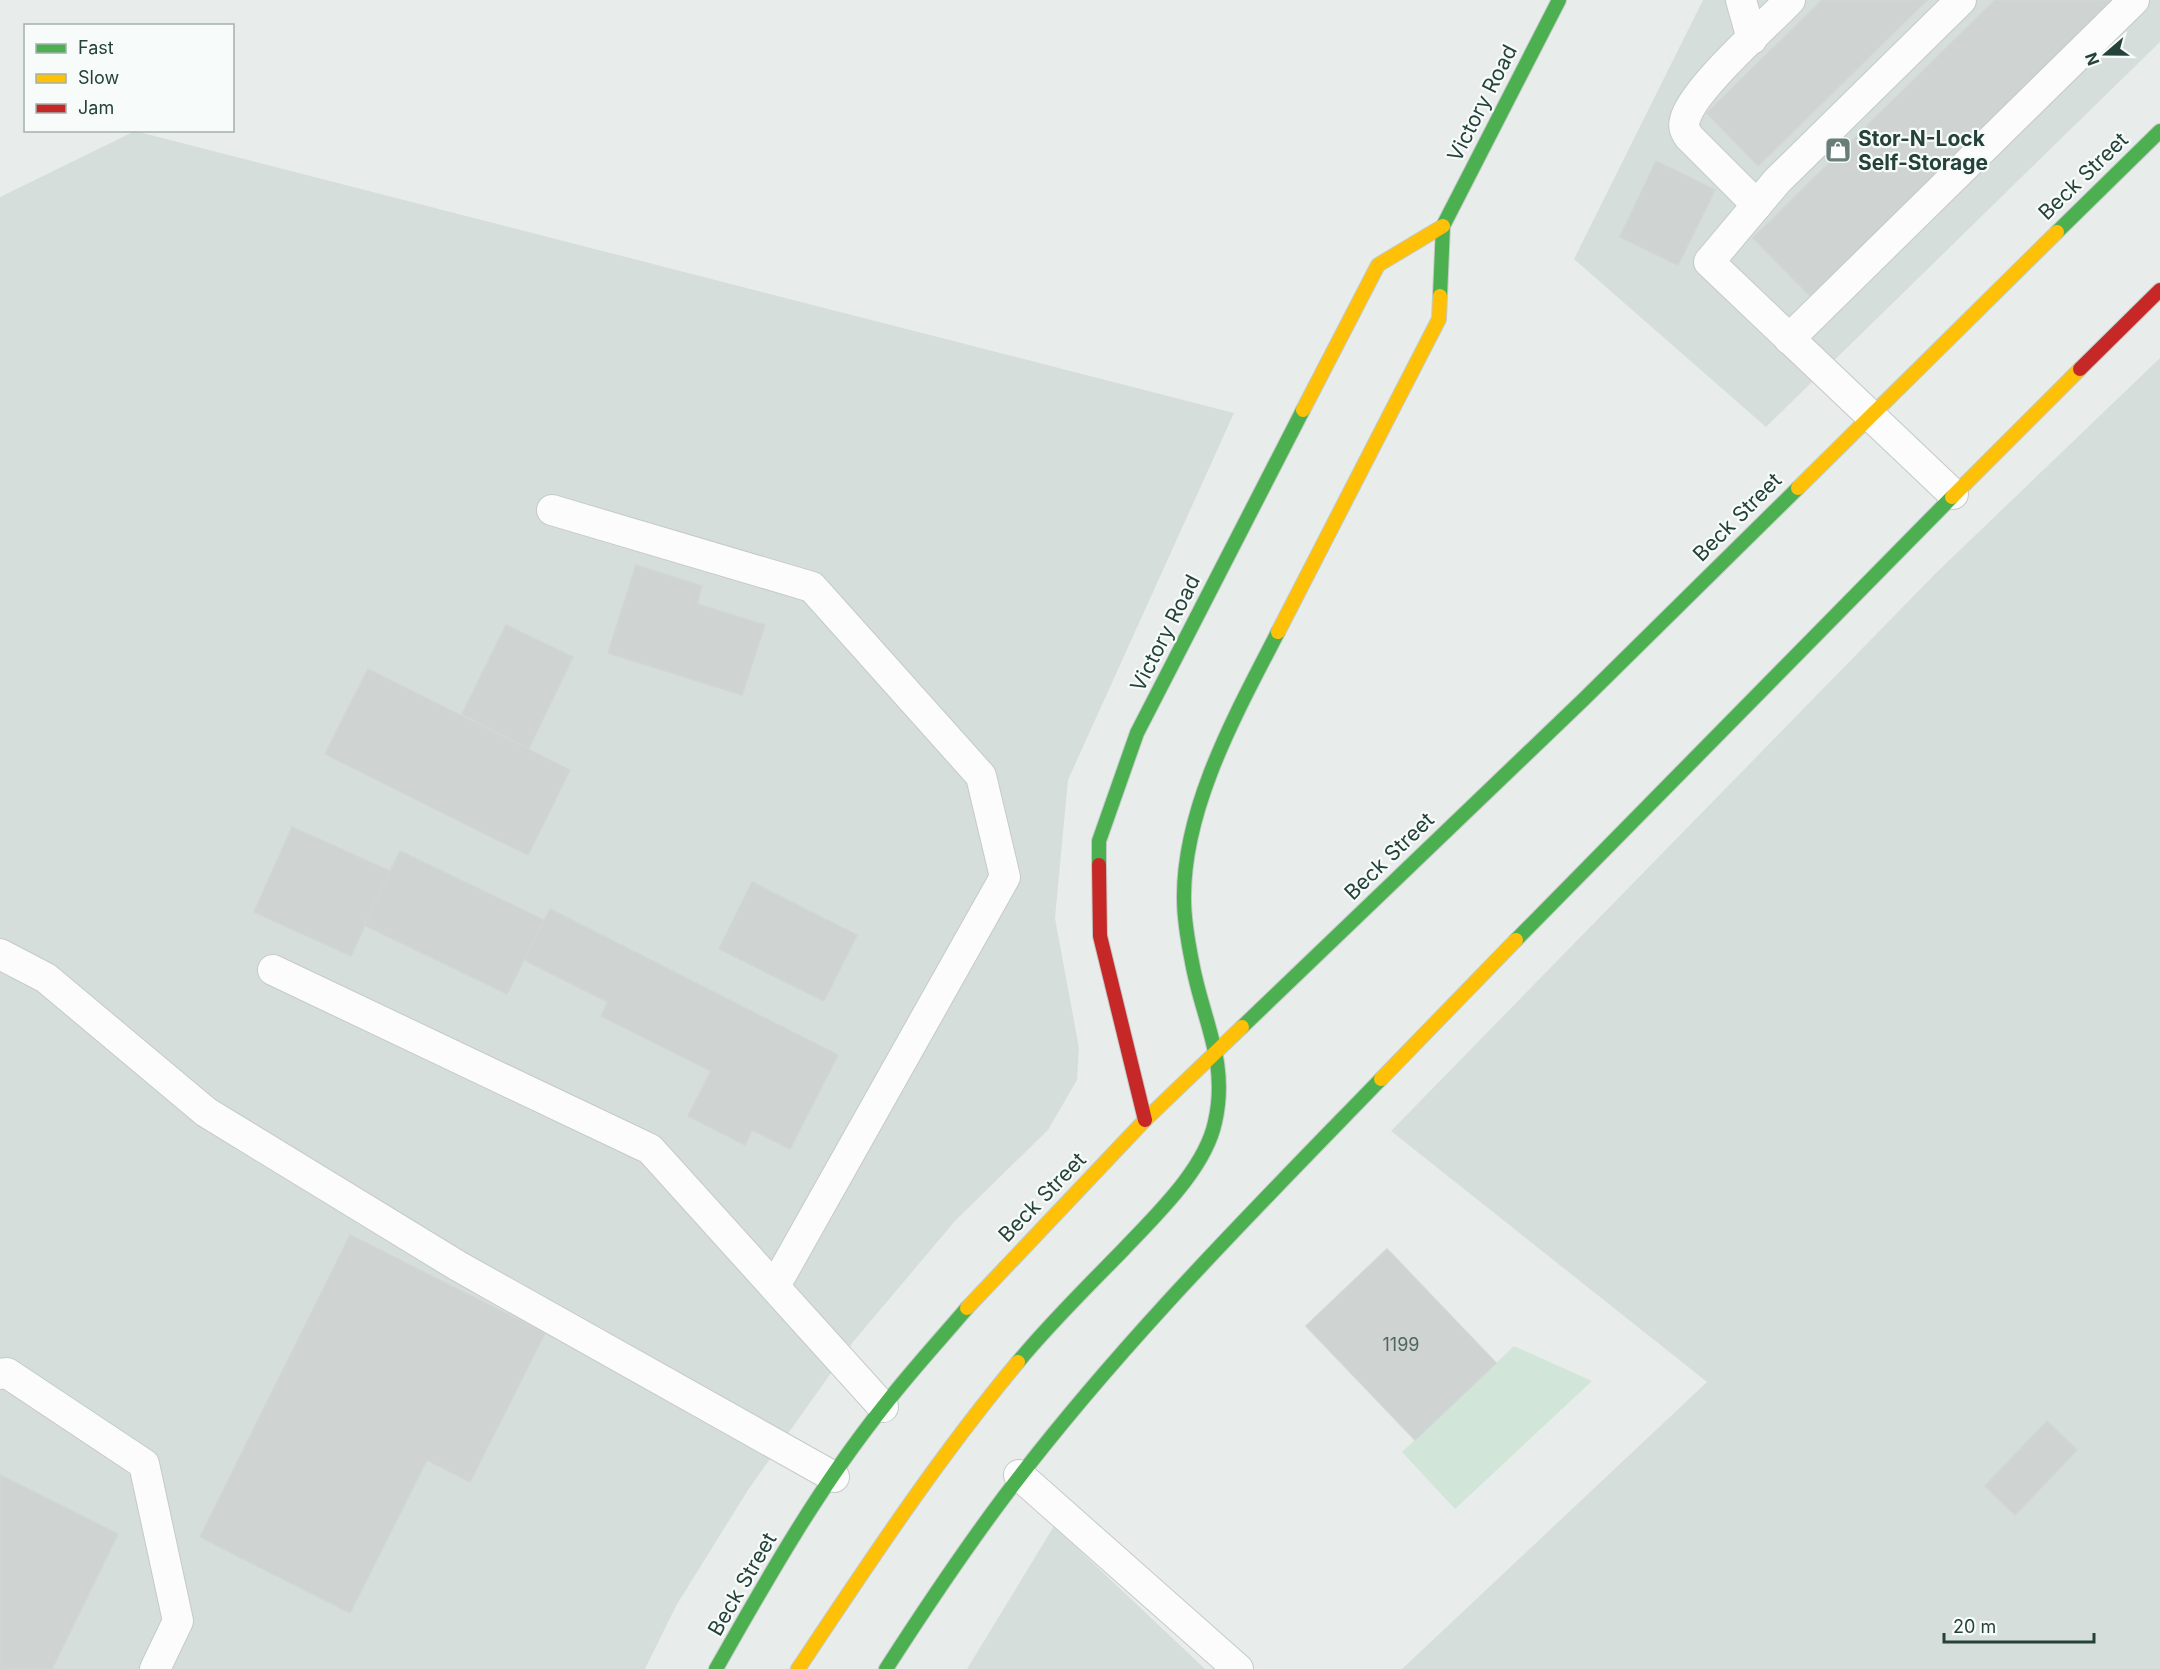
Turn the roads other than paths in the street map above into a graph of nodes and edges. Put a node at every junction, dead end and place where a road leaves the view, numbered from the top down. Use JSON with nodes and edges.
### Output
{"nodes":[{"id":1,"x":1559,"y":0,"type":"edge"},
{"id":2,"x":1741,"y":0,"type":"edge"},
{"id":3,"x":1790,"y":0,"type":"edge"},
{"id":4,"x":1961,"y":0,"type":"edge"},
{"id":5,"x":2134,"y":0,"type":"edge"},
{"id":6,"x":1752,"y":39,"type":"junction"},
{"id":7,"x":2160,"y":131,"type":"edge"},
{"id":8,"x":1757,"y":205,"type":"junction"},
{"id":9,"x":1443,"y":226,"type":"junction"},
{"id":10,"x":2160,"y":290,"type":"edge"},
{"id":11,"x":1789,"y":339,"type":"junction"},
{"id":12,"x":1869,"y":415,"type":"junction"},
{"id":13,"x":1953,"y":494,"type":"junction"},
{"id":14,"x":552,"y":510,"type":"dead end"},
{"id":15,"x":0,"y":954,"type":"edge"},
{"id":16,"x":273,"y":970,"type":"dead end"},
{"id":17,"x":1216,"y":1053,"type":"junction"},
{"id":18,"x":1145,"y":1120,"type":"junction"},
{"id":19,"x":775,"y":1286,"type":"junction"},
{"id":20,"x":0,"y":1374,"type":"edge"},
{"id":21,"x":884,"y":1407,"type":"junction"},
{"id":22,"x":1019,"y":1475,"type":"junction"},
{"id":23,"x":834,"y":1476,"type":"junction"},
{"id":24,"x":155,"y":1669,"type":"edge"},
{"id":25,"x":716,"y":1669,"type":"edge"},
{"id":26,"x":798,"y":1669,"type":"edge"},
{"id":27,"x":886,"y":1669,"type":"edge"},
{"id":28,"x":1238,"y":1669,"type":"edge"}],
"edges":[{"from":1,"to":9,"type":"main road","name":"Victory Road"},
{"from":2,"to":6,"type":"lane"},
{"from":3,"to":6,"type":"lane"},
{"from":4,"to":8,"type":"lane"},
{"from":5,"to":11,"type":"lane"},
{"from":6,"to":8,"type":"lane"},
{"from":7,"to":12,"type":"main road","name":"Beck Street"},
{"from":8,"to":11,"type":"lane"},
{"from":9,"to":17,"type":"main road","name":"Victory Road"},
{"from":9,"to":18,"type":"main road","name":"Victory Road"},
{"from":10,"to":13,"type":"main road"},
{"from":11,"to":12,"type":"lane"},
{"from":12,"to":13,"type":"lane"},
{"from":12,"to":17,"type":"main road","name":"Beck Street"},
{"from":13,"to":22,"type":"main road"},
{"from":14,"to":19,"type":"lane"},
{"from":15,"to":23,"type":"lane"},
{"from":16,"to":19,"type":"lane"},
{"from":17,"to":18,"type":"main road","name":"Beck Street"},
{"from":17,"to":26,"type":"main road","name":"Victory Road"},
{"from":18,"to":21,"type":"main road","name":"Beck Street"},
{"from":19,"to":21,"type":"lane"},
{"from":20,"to":24,"type":"lane"},
{"from":21,"to":23,"type":"main road","name":"Beck Street"},
{"from":22,"to":27,"type":"main road"},
{"from":22,"to":28,"type":"lane"},
{"from":23,"to":25,"type":"main road","name":"Beck Street"}]}
